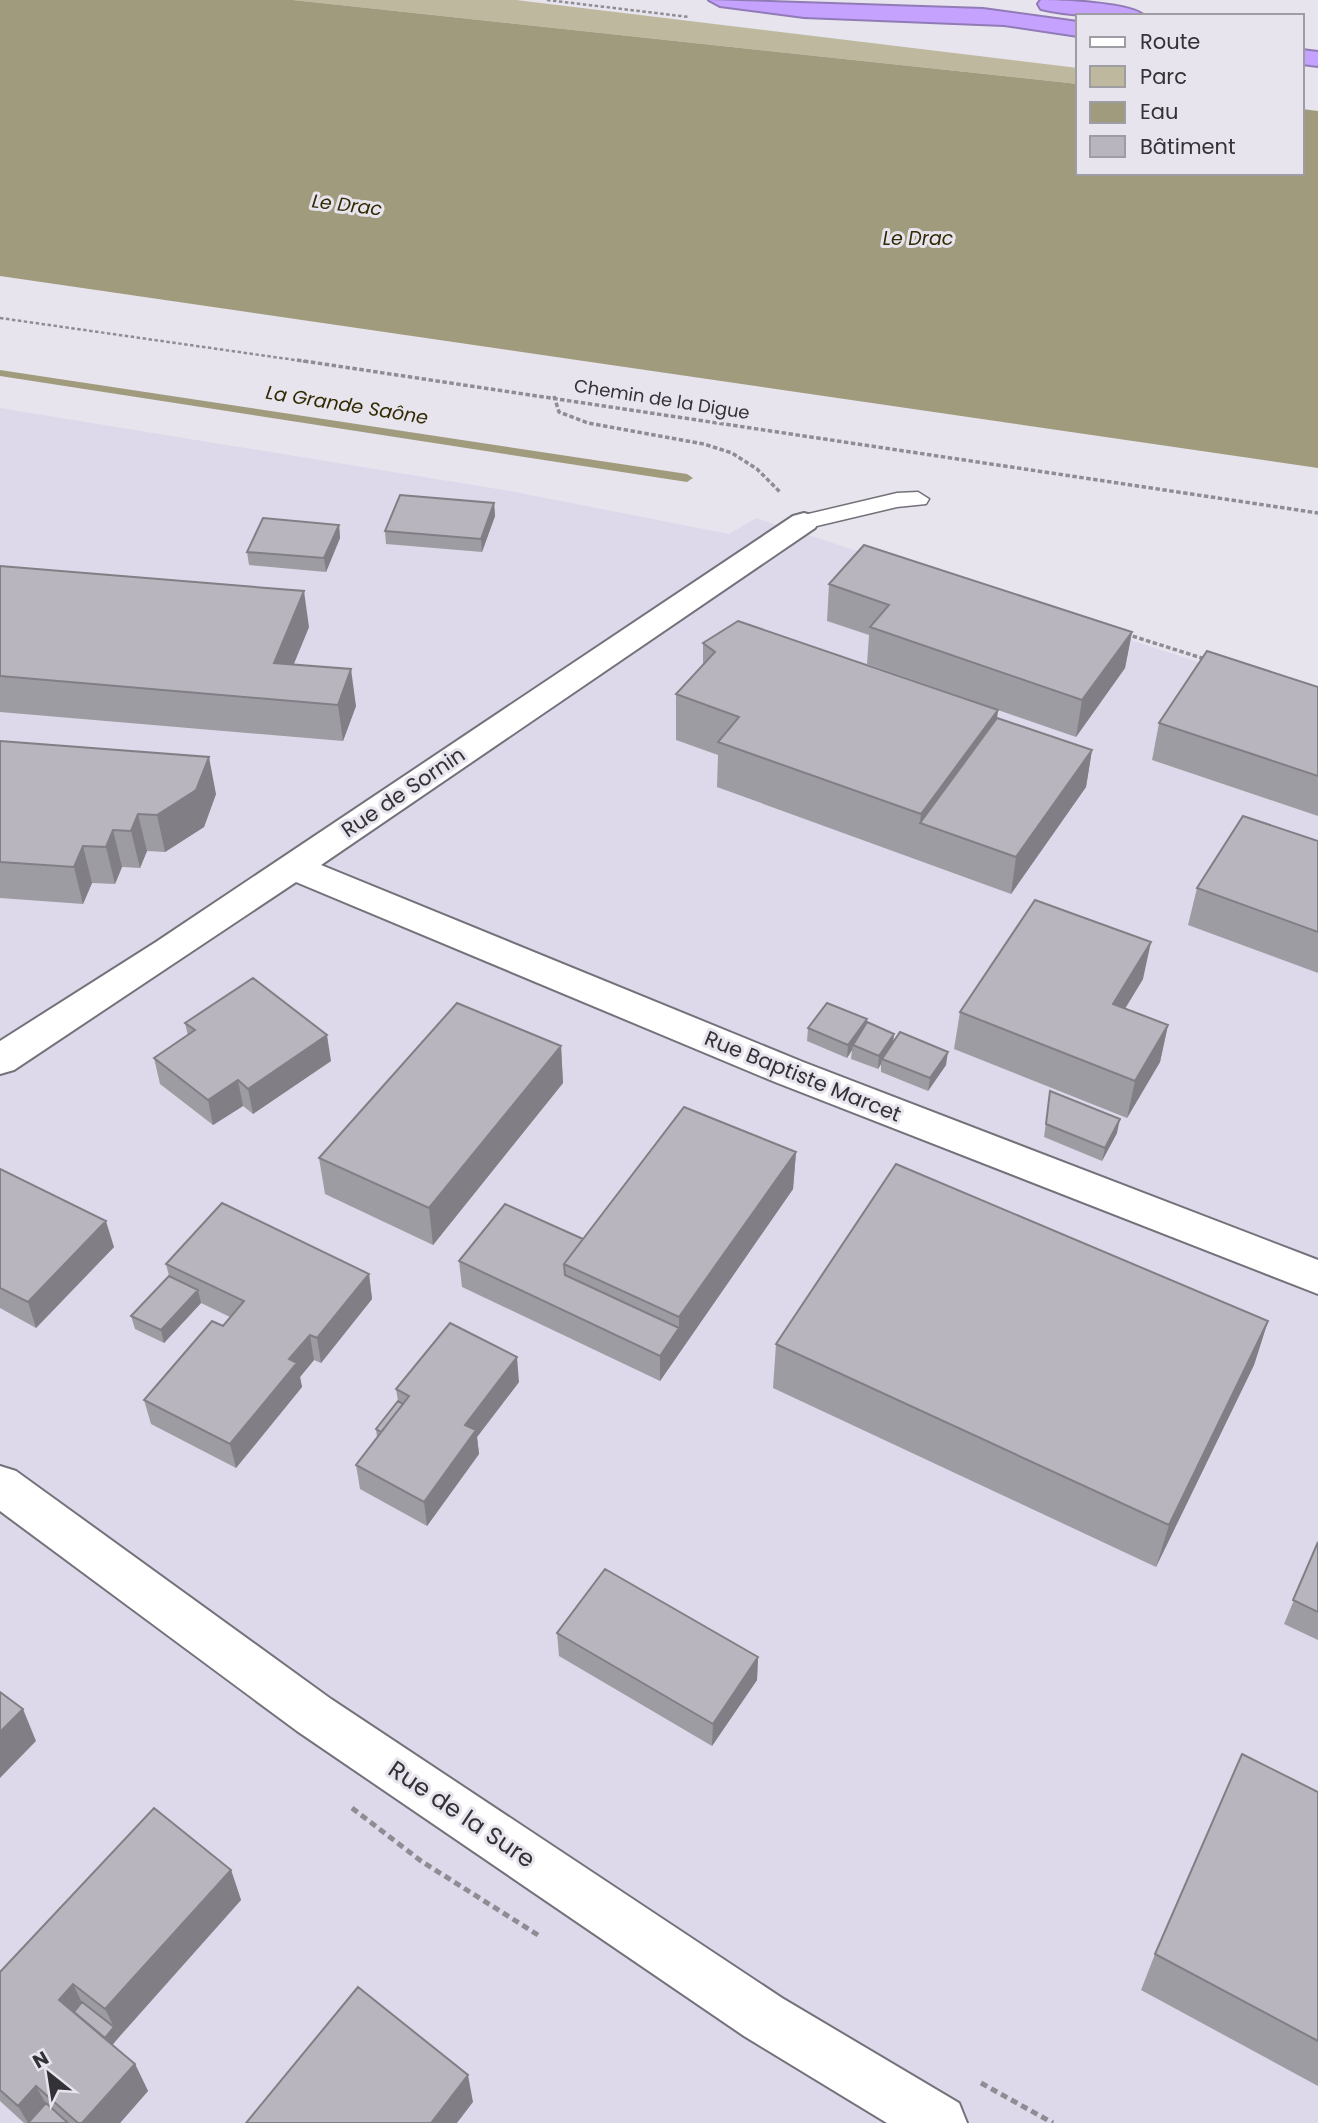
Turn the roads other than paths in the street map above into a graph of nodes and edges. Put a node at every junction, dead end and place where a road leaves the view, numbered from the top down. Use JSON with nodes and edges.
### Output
{"nodes":[{"id":1,"x":720,"y":0,"type":"edge"},
{"id":2,"x":870,"y":0,"type":"edge"},
{"id":3,"x":1012,"y":10,"type":"edge"},
{"id":4,"x":1093,"y":14,"type":"edge"},
{"id":5,"x":1076,"y":28,"type":"edge"},
{"id":6,"x":1305,"y":43,"type":"edge"},
{"id":7,"x":1318,"y":59,"type":"edge"},
{"id":8,"x":918,"y":499,"type":"dead end"},
{"id":9,"x":804,"y":522,"type":"joint"},
{"id":10,"x":291,"y":866,"type":"junction"},
{"id":11,"x":0,"y":1060,"type":"edge"},
{"id":12,"x":1318,"y":1278,"type":"edge"},
{"id":13,"x":0,"y":1485,"type":"edge"},
{"id":14,"x":939,"y":2123,"type":"edge"}],
"edges":[{"from":1,"to":3,"type":"highway"},
{"from":2,"to":3,"type":"highway"},
{"from":3,"to":4,"type":"highway"},
{"from":3,"to":5,"type":"highway"},
{"from":6,"to":7,"type":"highway"},
{"from":8,"to":9,"type":"lane"},
{"from":9,"to":10,"type":"street","name":"Rue de Sornin"},
{"from":10,"to":11,"type":"street","name":"Rue de Sornin"},
{"from":10,"to":12,"type":"street","name":"Rue Baptiste Marcet"},
{"from":13,"to":14,"type":"street","name":"Rue de la Sure"}]}
